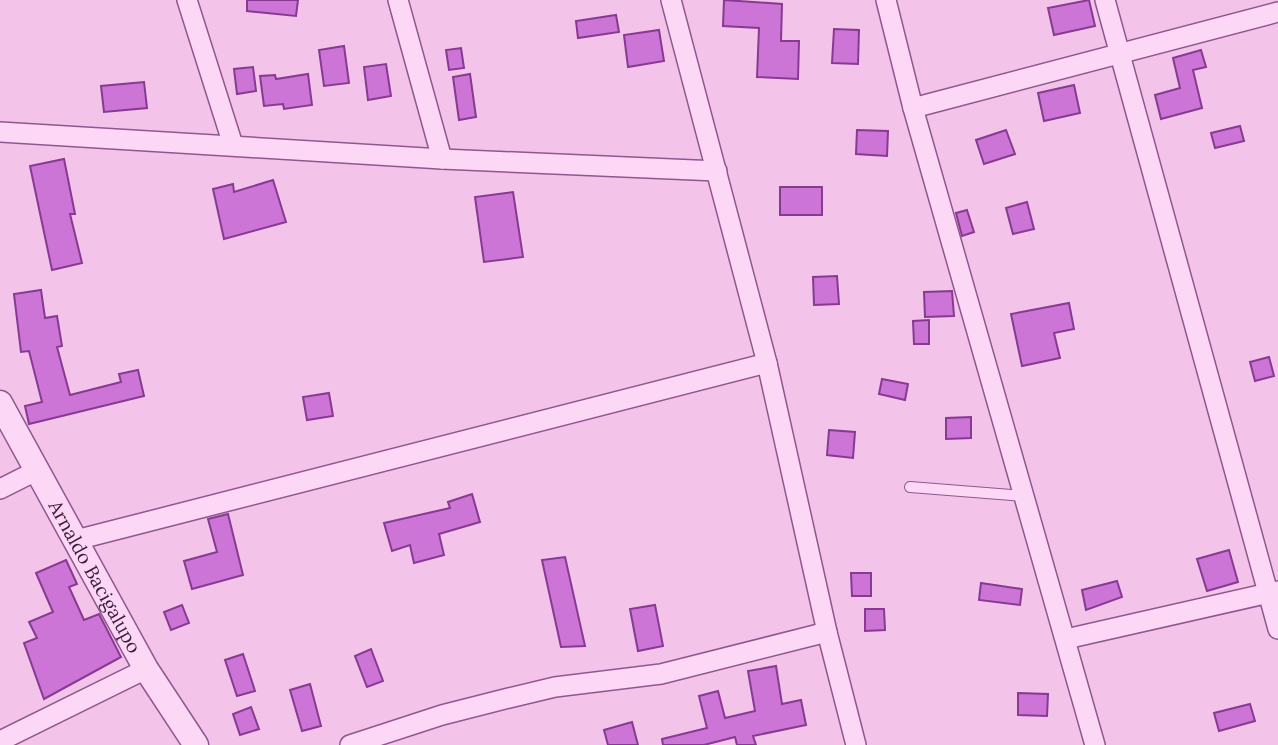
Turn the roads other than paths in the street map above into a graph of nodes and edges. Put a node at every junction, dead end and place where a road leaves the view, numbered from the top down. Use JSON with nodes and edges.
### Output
{"nodes":[{"id":1,"x":187,"y":0,"type":"edge"},
{"id":2,"x":398,"y":0,"type":"edge"},
{"id":3,"x":671,"y":0,"type":"edge"},
{"id":4,"x":886,"y":0,"type":"edge"},
{"id":5,"x":1105,"y":0,"type":"edge"},
{"id":6,"x":1278,"y":12,"type":"edge"},
{"id":7,"x":1119,"y":52,"type":"junction"},
{"id":8,"x":913,"y":108,"type":"junction"},
{"id":9,"x":0,"y":132,"type":"edge"},
{"id":10,"x":233,"y":145,"type":"junction"},
{"id":11,"x":442,"y":159,"type":"junction"},
{"id":12,"x":717,"y":171,"type":"junction"},
{"id":13,"x":767,"y":363,"type":"junction"},
{"id":14,"x":0,"y":403,"type":"edge"},
{"id":15,"x":38,"y":470,"type":"junction"},
{"id":16,"x":910,"y":487,"type":"dead end"},
{"id":17,"x":0,"y":489,"type":"edge"},
{"id":18,"x":1025,"y":496,"type":"junction"},
{"id":19,"x":76,"y":540,"type":"junction"},
{"id":20,"x":1273,"y":592,"type":"edge"},
{"id":21,"x":1278,"y":629,"type":"edge"},
{"id":22,"x":827,"y":632,"type":"junction"},
{"id":23,"x":1066,"y":639,"type":"junction"},
{"id":24,"x":146,"y":669,"type":"junction"},
{"id":25,"x":0,"y":741,"type":"edge"},
{"id":26,"x":196,"y":745,"type":"edge"},
{"id":27,"x":350,"y":745,"type":"edge"},
{"id":28,"x":856,"y":745,"type":"edge"},
{"id":29,"x":1095,"y":745,"type":"edge"}],
"edges":[{"from":1,"to":10,"type":"street"},
{"from":2,"to":11,"type":"street"},
{"from":3,"to":12,"type":"street"},
{"from":4,"to":8,"type":"street"},
{"from":5,"to":7,"type":"street"},
{"from":6,"to":7,"type":"street"},
{"from":7,"to":8,"type":"street"},
{"from":7,"to":20,"type":"street"},
{"from":8,"to":18,"type":"street"},
{"from":9,"to":10,"type":"street"},
{"from":10,"to":11,"type":"street"},
{"from":11,"to":12,"type":"street"},
{"from":12,"to":13,"type":"street"},
{"from":13,"to":19,"type":"street"},
{"from":13,"to":22,"type":"street"},
{"from":14,"to":15,"type":"street","name":"Arnaldo Bacigalupo"},
{"from":15,"to":17,"type":"street"},
{"from":15,"to":19,"type":"street","name":"Arnaldo Bacigalupo"},
{"from":16,"to":18,"type":"lane"},
{"from":18,"to":23,"type":"street"},
{"from":19,"to":24,"type":"street","name":"Arnaldo Bacigalupo"},
{"from":20,"to":21,"type":"street"},
{"from":20,"to":23,"type":"street"},
{"from":22,"to":27,"type":"street"},
{"from":22,"to":28,"type":"street"},
{"from":23,"to":29,"type":"street"},
{"from":24,"to":25,"type":"street"},
{"from":24,"to":26,"type":"street","name":"Arnaldo Bacigalupo"}]}
